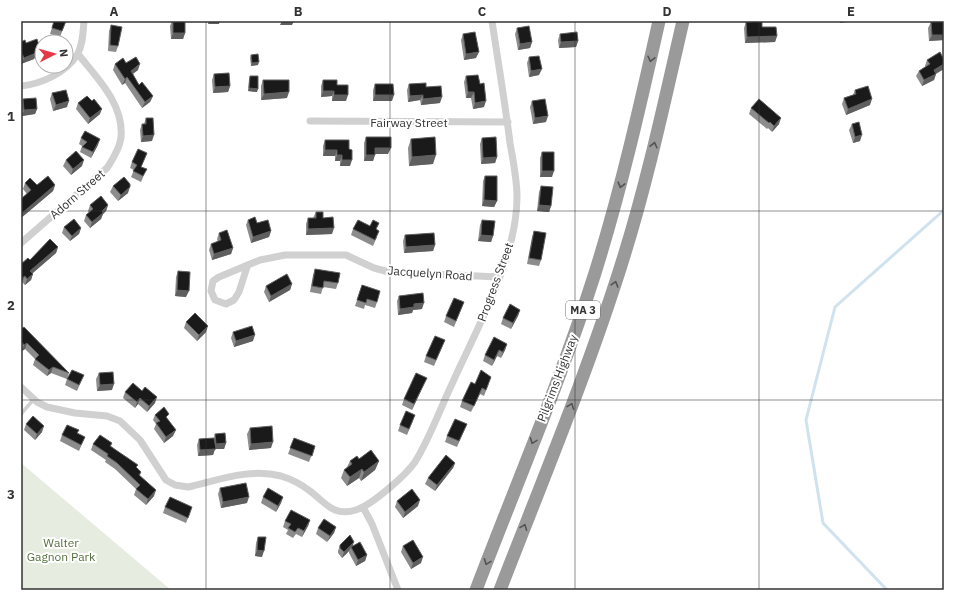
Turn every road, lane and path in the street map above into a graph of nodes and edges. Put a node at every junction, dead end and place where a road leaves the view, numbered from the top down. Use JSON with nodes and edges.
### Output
{"nodes":[{"id":1,"x":84,"y":21,"type":"edge"},
{"id":2,"x":492,"y":21,"type":"edge"},
{"id":3,"x":659,"y":21,"type":"edge"},
{"id":4,"x":683,"y":21,"type":"edge"},
{"id":5,"x":78,"y":54,"type":"junction"},
{"id":6,"x":21,"y":86,"type":"edge"},
{"id":7,"x":310,"y":121,"type":"dead end"},
{"id":8,"x":508,"y":122,"type":"junction"},
{"id":9,"x":21,"y":243,"type":"edge"},
{"id":10,"x":247,"y":267,"type":"junction"},
{"id":11,"x":499,"y":277,"type":"junction"},
{"id":12,"x":21,"y":388,"type":"edge"},
{"id":13,"x":34,"y":399,"type":"junction"},
{"id":14,"x":21,"y":414,"type":"edge"},
{"id":15,"x":363,"y":507,"type":"junction"},
{"id":16,"x":398,"y":590,"type":"edge"},
{"id":17,"x":476,"y":590,"type":"edge"},
{"id":18,"x":500,"y":590,"type":"edge"}],
"edges":[{"from":1,"to":5,"type":"street"},
{"from":2,"to":8,"type":"street","name":"Progress Street"},
{"from":3,"to":17,"type":"highway","name":"Pilgrims Highway","number":"MA 3","one_way":true},
{"from":18,"to":4,"type":"highway","name":"Pilgrims Highway","number":"MA 3","one_way":true},
{"from":5,"to":6,"type":"street"},
{"from":5,"to":9,"type":"street","name":"Adorn Street"},
{"from":7,"to":8,"type":"street","name":"Fairway Street"},
{"from":8,"to":11,"type":"street","name":"Progress Street"},
{"from":10,"to":10,"type":"street","name":"Jacquelyn Road"},
{"from":10,"to":11,"type":"street","name":"Jacquelyn Road"},
{"from":11,"to":15,"type":"street","name":"Progress Street"},
{"from":12,"to":13,"type":"street"},
{"from":13,"to":14,"type":"lane"},
{"from":13,"to":15,"type":"street"},
{"from":15,"to":16,"type":"street"}]}
